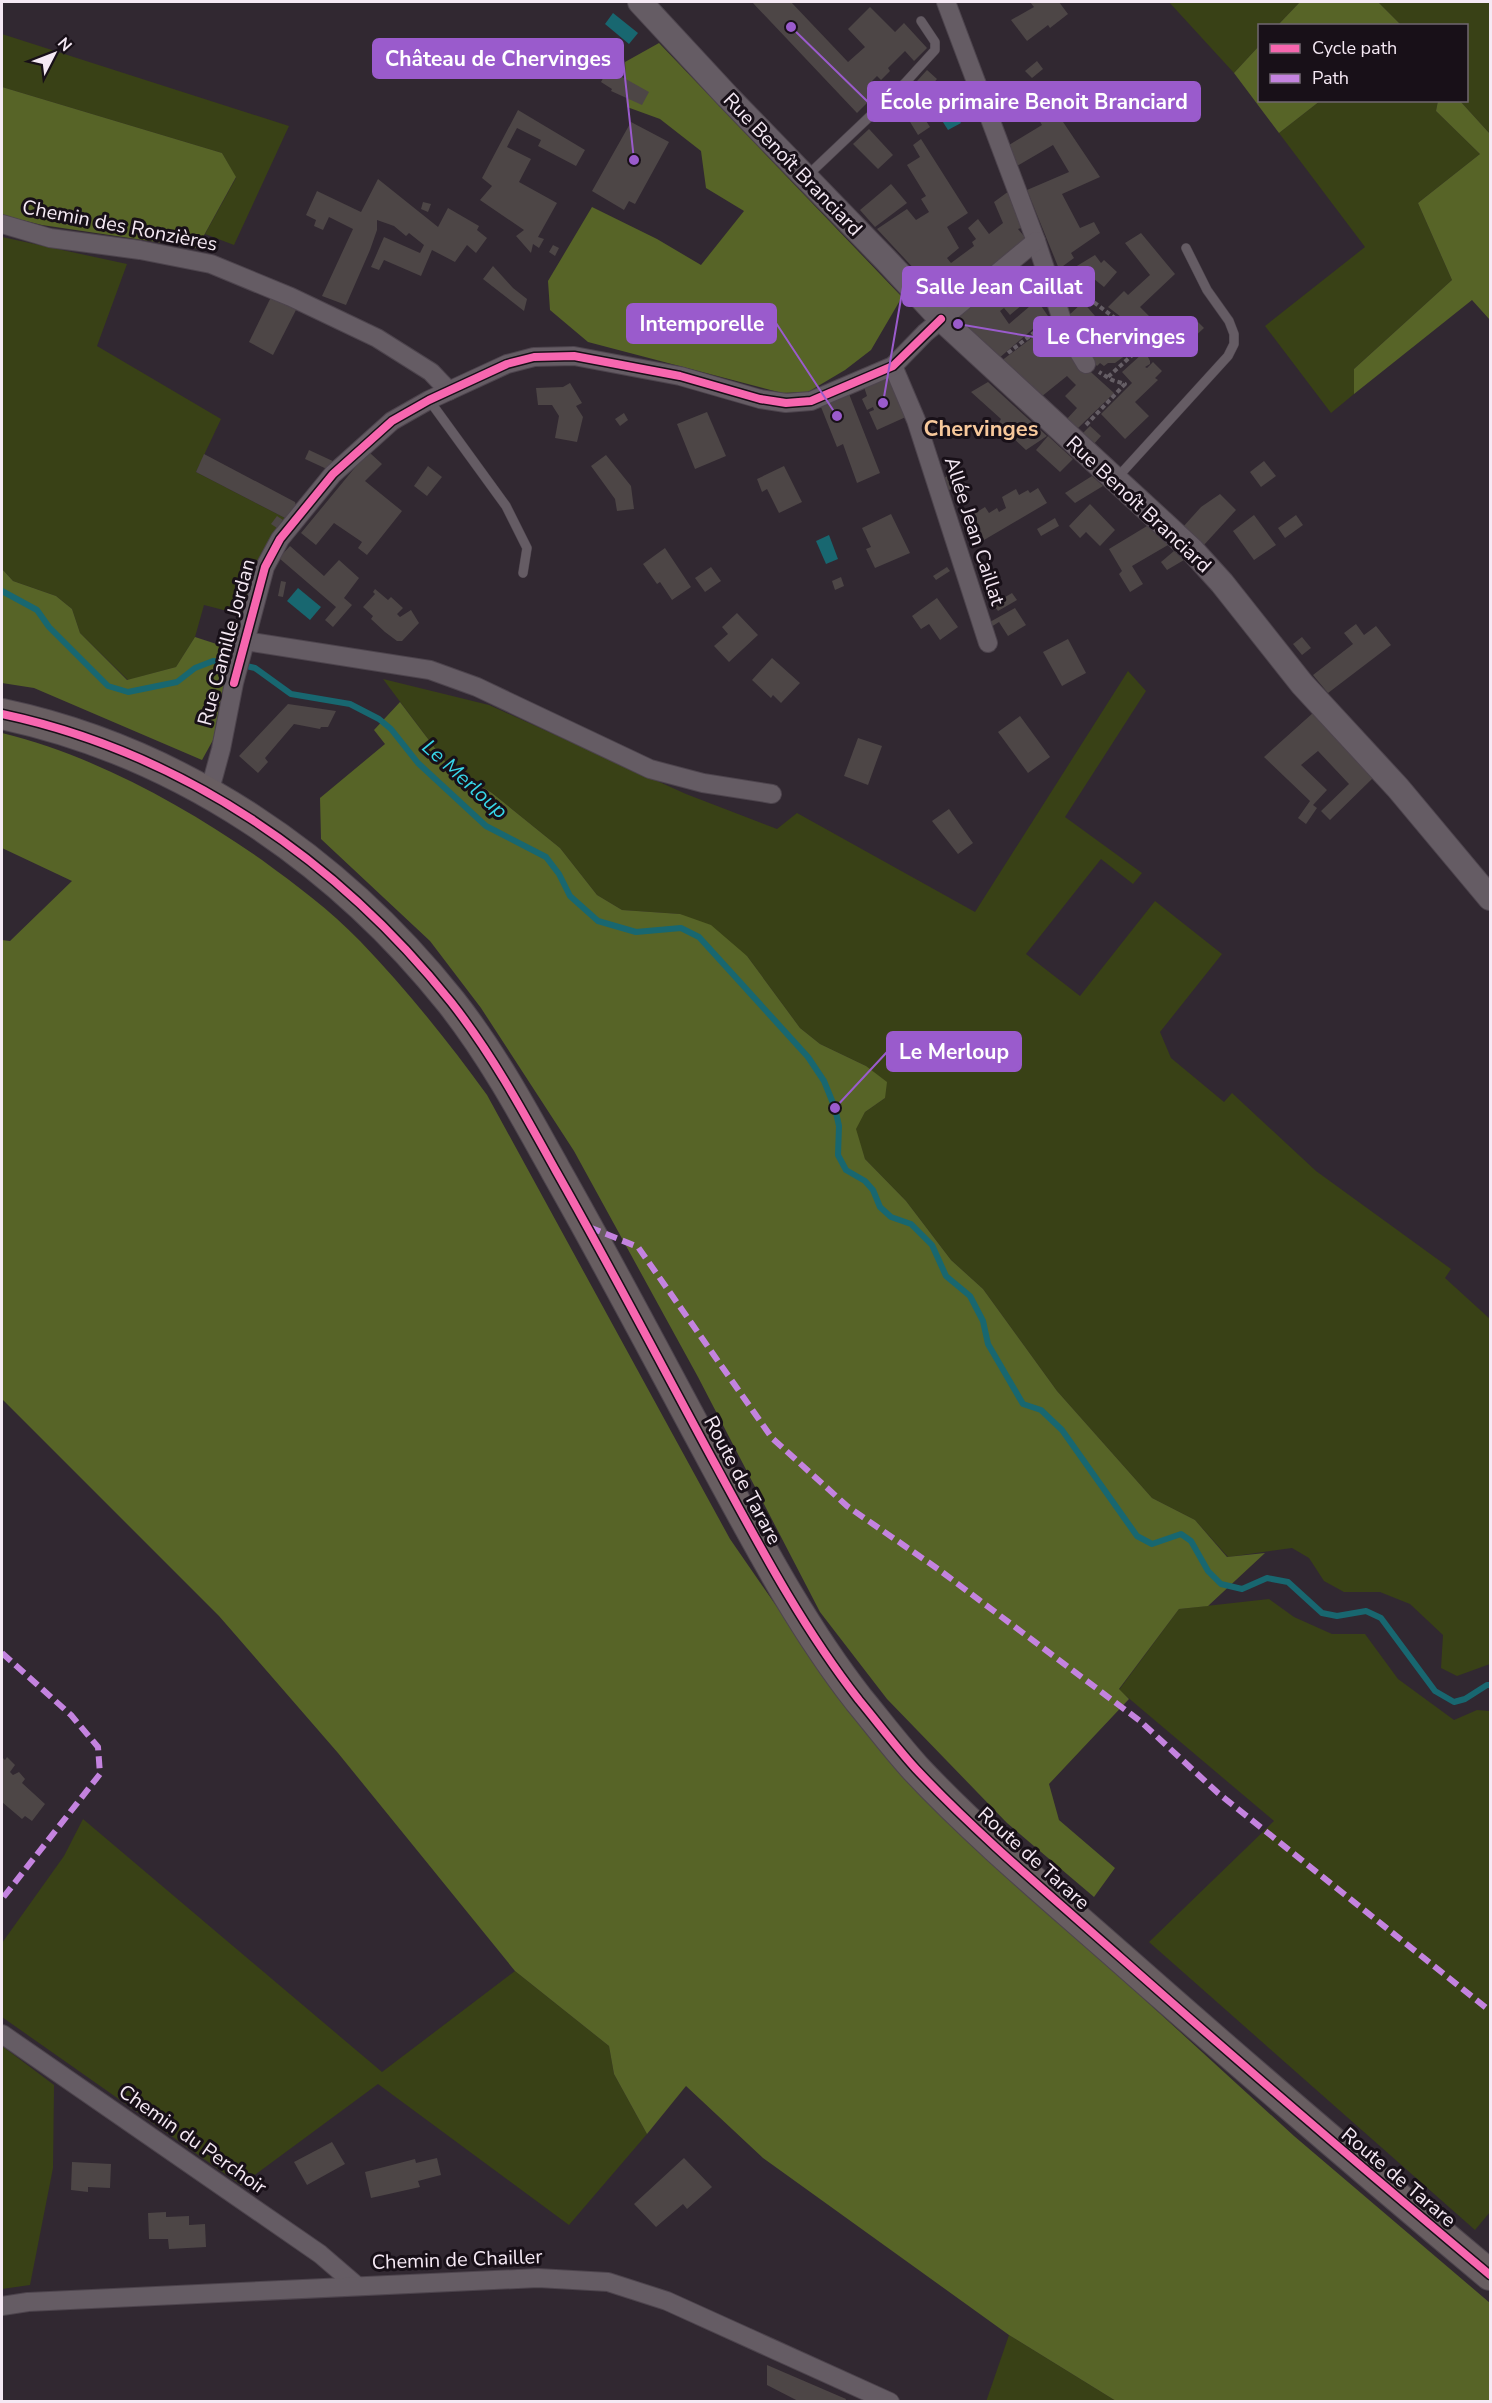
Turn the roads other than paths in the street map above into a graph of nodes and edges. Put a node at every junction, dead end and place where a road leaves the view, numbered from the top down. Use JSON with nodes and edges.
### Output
{"nodes":[{"id":1,"x":946,"y":2,"type":"edge"},
{"id":2,"x":648,"y":4,"type":"edge"},
{"id":3,"x":921,"y":21,"type":"dead end"},
{"id":4,"x":805,"y":178,"type":"junction"},
{"id":5,"x":2,"y":224,"type":"edge"},
{"id":6,"x":1036,"y":241,"type":"junction"},
{"id":7,"x":1186,"y":248,"type":"dead end"},
{"id":8,"x":940,"y":319,"type":"junction"},
{"id":9,"x":1086,"y":363,"type":"road end"},
{"id":10,"x":893,"y":366,"type":"junction"},
{"id":11,"x":449,"y":391,"type":"junction"},
{"id":12,"x":429,"y":400,"type":"junction"},
{"id":13,"x":1116,"y":479,"type":"junction"},
{"id":14,"x":523,"y":573,"type":"dead end"},
{"id":15,"x":988,"y":643,"type":"dead end"},
{"id":16,"x":244,"y":645,"type":"junction"},
{"id":17,"x":2,"y":714,"type":"edge"},
{"id":18,"x":209,"y":793,"type":"junction"},
{"id":19,"x":772,"y":794,"type":"dead end"},
{"id":20,"x":1491,"y":898,"type":"edge"},
{"id":21,"x":2,"y":2034,"type":"edge"},
{"id":22,"x":1491,"y":2275,"type":"edge"},
{"id":23,"x":356,"y":2285,"type":"junction"},
{"id":24,"x":2,"y":2306,"type":"edge"},
{"id":25,"x":890,"y":2402,"type":"edge"}],
"edges":[{"from":1,"to":6,"type":"street"},
{"from":2,"to":4,"type":"street","name":"Rue Benoît Branciard"},
{"from":3,"to":4,"type":"lane"},
{"from":4,"to":8,"type":"street","name":"Rue Benoît Branciard"},
{"from":5,"to":11,"type":"street","name":"Chemin des Ronzières"},
{"from":6,"to":8,"type":"street","name":"Rue Camille Jordan"},
{"from":6,"to":9,"type":"street"},
{"from":7,"to":13,"type":"lane"},
{"from":8,"to":10,"type":"street","name":"Rue Camille Jordan"},
{"from":8,"to":13,"type":"street","name":"Rue Benoît Branciard"},
{"from":10,"to":11,"type":"street","name":"Rue Camille Jordan"},
{"from":10,"to":15,"type":"street","name":"Allée Jean Caillat"},
{"from":11,"to":12,"type":"street","name":"Rue Camille Jordan"},
{"from":12,"to":14,"type":"lane"},
{"from":12,"to":16,"type":"street","name":"Rue Camille Jordan"},
{"from":13,"to":20,"type":"street","name":"Rue Benoît Branciard"},
{"from":16,"to":18,"type":"street","name":"Rue Camille Jordan"},
{"from":16,"to":19,"type":"street"},
{"from":17,"to":18,"type":"main road","name":"Route de Tarare"},
{"from":18,"to":22,"type":"main road","name":"Route de Tarare"},
{"from":21,"to":23,"type":"street","name":"Chemin du Perchoir"},
{"from":23,"to":24,"type":"street","name":"Chemin de Chailler"},
{"from":23,"to":25,"type":"street","name":"Chemin de Chailler"}]}
